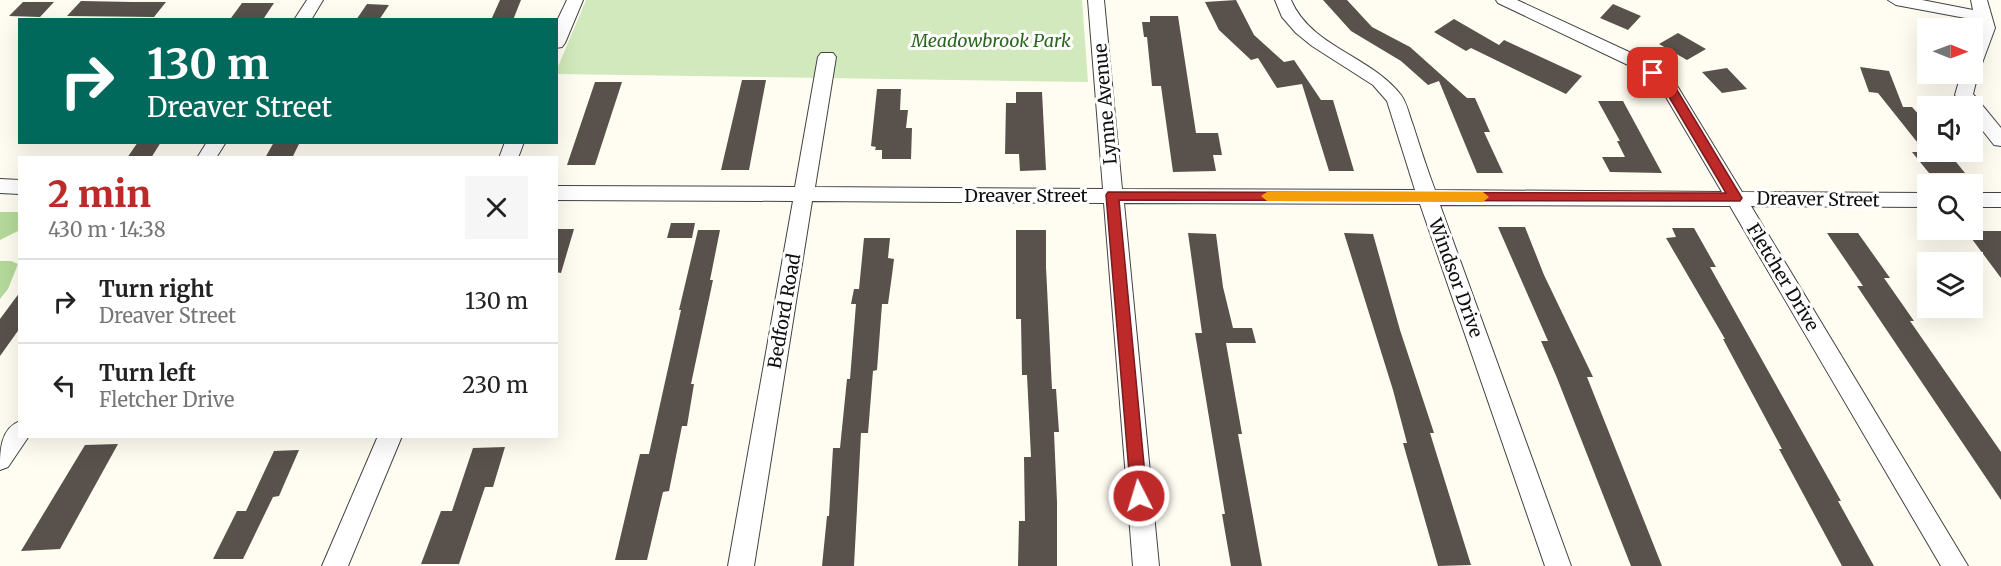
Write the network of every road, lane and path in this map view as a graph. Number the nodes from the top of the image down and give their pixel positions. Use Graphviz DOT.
graph roads {
  1 [pos="315,0"];
  2 [pos="575,0"];
  3 [pos="1096,0"];
  4 [pos="1283,0"];
  5 [pos="1504,0"];
  6 [pos="1896,0"];
  7 [pos="1979,0"];
  8 [pos="1985,17"];
  9 [pos="303,18"];
  10 [pos="558,38"];
  11 [pos="1983,38"];
  12 [pos="827,57"];
  13 [pos="1967,84"];
  14 [pos="2001,140"];
  15 [pos="0,186"];
  16 [pos="18,187"];
  17 [pos="558,193"];
  18 [pos="804,194"];
  19 [pos="1112,195"];
  20 [pos="1427,197"];
  21 [pos="1735,198"];
  22 [pos="1917,200"];
  23 [pos="1983,200"];
  24 [pos="2001,200"];
  25 [pos="18,434"];
  26 [pos="389,438"];
  27 [pos="0,460"];
  28 [pos="335,566"];
  29 [pos="741,566"];
  30 [pos="1146,566"];
  31 [pos="1558,566"];
  32 [pos="1955,566"];
  1 -- 9 [label="street"];
  2 -- 10 [label="street"];
  3 -- 19 [label="street, Lynne Avenue"];
  4 -- 20 [label="street, Windsor Drive"];
  5 -- 21 [label="street, Fletcher Drive"];
  6 -- 8 [label="street"];
  7 -- 8 [label="street"];
  8 -- 11 [label="street"];
  12 -- 18 [label="street, Bedford Road"];
  13 -- 14 [label="street"];
  15 -- 16 [label="street"];
  17 -- 18 [label="street, Dreaver Street"];
  18 -- 19 [label="street, Dreaver Street"];
  18 -- 29 [label="street, Bedford Road"];
  19 -- 20 [label="street, Dreaver Street"];
  19 -- 30 [label="street, Lynne Avenue"];
  20 -- 21 [label="street, Dreaver Street"];
  20 -- 31 [label="street, Windsor Drive"];
  21 -- 22 [label="street, Dreaver Street"];
  21 -- 32 [label="street, Fletcher Drive"];
  23 -- 24 [label="street"];
  25 -- 27 [label="street"];
  26 -- 28 [label="street"];
}
